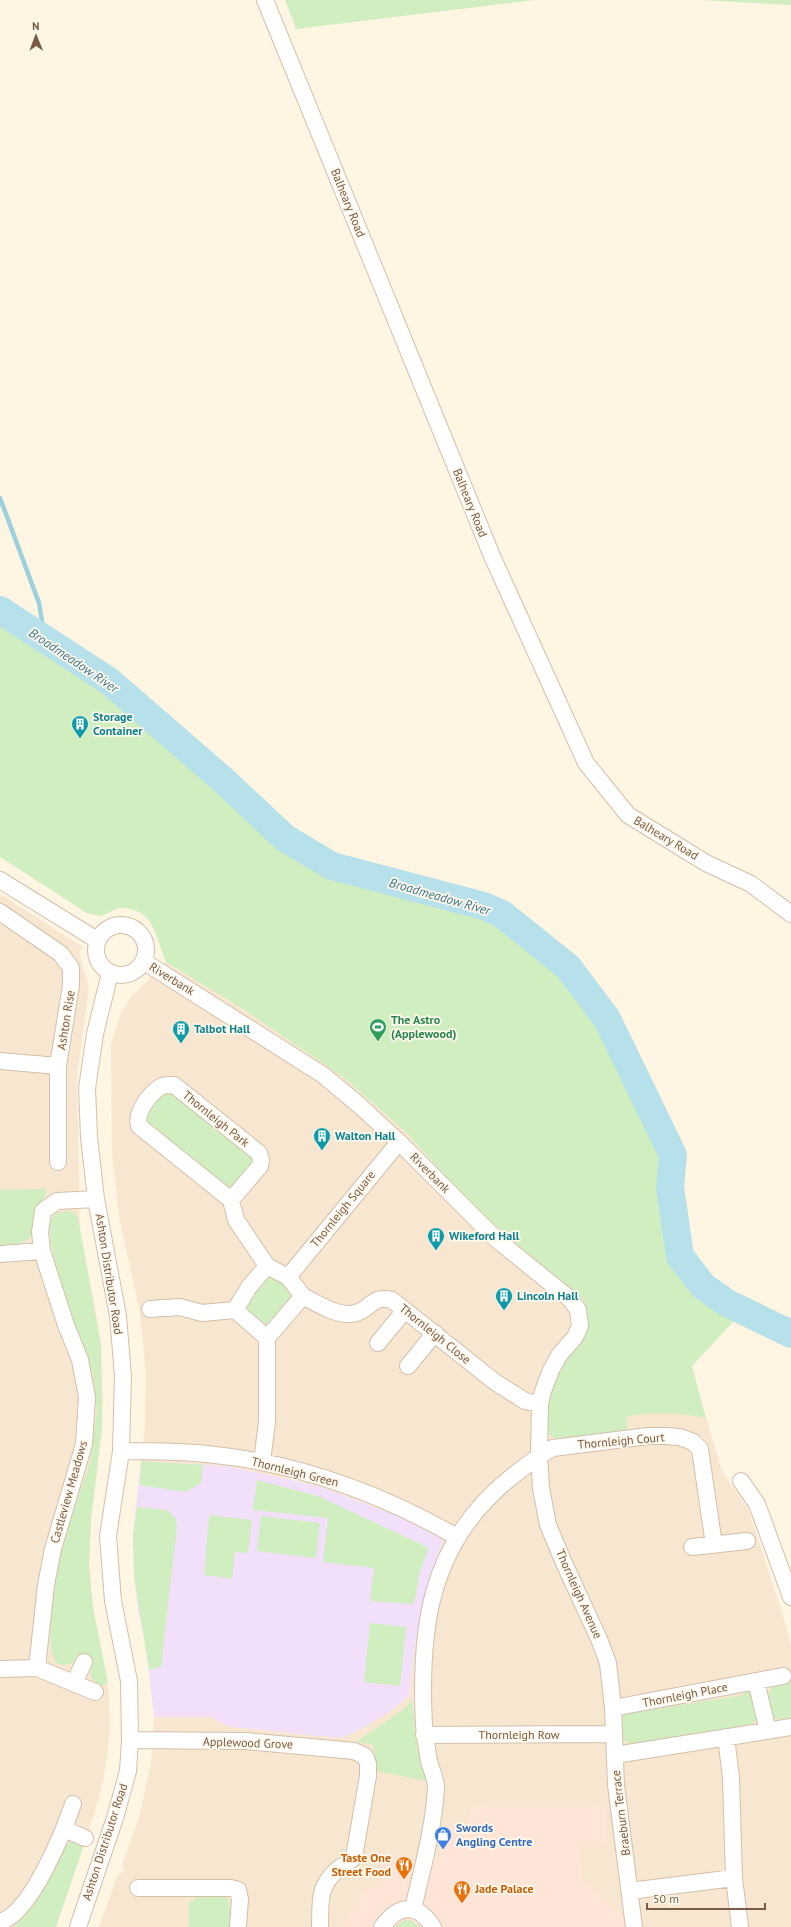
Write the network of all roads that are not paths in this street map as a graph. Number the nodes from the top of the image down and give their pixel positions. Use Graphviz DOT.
graph roads {
  1 [pos="265,0"];
  2 [pos="0,880"];
  3 [pos="0,912"];
  4 [pos="791,914"];
  5 [pos="97,940"];
  6 [pos="144,960"];
  7 [pos="110,973"];
  8 [pos="0,1061"];
  9 [pos="58,1066"];
  10 [pos="398,1142"];
  11 [pos="58,1162"];
  12 [pos="96,1200"];
  13 [pos="231,1200"];
  14 [pos="42,1251"];
  15 [pos="0,1254"];
  16 [pos="267,1266"];
  17 [pos="288,1277"];
  18 [pos="303,1296"];
  19 [pos="150,1309"];
  20 [pos="235,1310"];
  21 [pos="405,1310"];
  22 [pos="435,1333"];
  23 [pos="267,1338"];
  24 [pos="378,1343"];
  25 [pos="408,1366"];
  26 [pos="540,1404"];
  27 [pos="121,1451"];
  28 [pos="539,1455"];
  29 [pos="262,1462"];
  30 [pos="741,1481"];
  31 [pos="456,1537"];
  32 [pos="747,1541"];
  33 [pos="714,1545"];
  34 [pos="692,1547"];
  35 [pos="791,1597"];
  36 [pos="84,1662"];
  37 [pos="37,1668"];
  38 [pos="0,1669"];
  39 [pos="784,1676"];
  40 [pos="756,1681"];
  41 [pos="74,1684"];
  42 [pos="95,1692"];
  43 [pos="614,1708"];
  44 [pos="791,1727"];
  45 [pos="768,1731"];
  46 [pos="614,1734"];
  47 [pos="424,1735"];
  48 [pos="726,1737"];
  49 [pos="130,1740"];
  50 [pos="615,1755"];
  51 [pos="73,1804"];
  52 [pos="64,1828"];
  53 [pos="85,1838"];
  54 [pos="734,1878"];
  55 [pos="138,1888"];
  56 [pos="630,1891"];
  57 [pos="413,1909"];
  58 [pos="0,1922"];
  59 [pos="78,1927"];
  60 [pos="238,1927"];
  61 [pos="320,1927"];
  62 [pos="382,1927"];
  63 [pos="433,1927"];
  64 [pos="634,1927"];
  65 [pos="740,1927"];
  1 -- 4 [label="street, Balheary Road"];
  2 -- 5 [label="street"];
  3 -- 9 [label="street, Ashton Rise"];
  5 -- 6 [label="street"];
  5 -- 7 [label="street"];
  6 -- 7 [label="street"];
  6 -- 10 [label="street, Riverbank"];
  7 -- 12 [label="street, Ashton Distributor Road"];
  8 -- 9 [label="street"];
  9 -- 11 [label="street, Ashton Rise"];
  10 -- 17 [label="street, Thornleigh Square"];
  10 -- 26 [label="street, Riverbank"];
  12 -- 14 [label="street, Castleview Meadows"];
  12 -- 27 [label="street, Ashton Distributor Road"];
  13 -- 13 [label="street, Thornleigh Park"];
  13 -- 16 [label="street"];
  14 -- 15 [label="street"];
  14 -- 37 [label="street, Castleview Meadows"];
  16 -- 17 [label="street"];
  16 -- 20 [label="street"];
  17 -- 18 [label="street"];
  18 -- 21 [label="street, Thornleigh Close"];
  18 -- 23 [label="street"];
  19 -- 20 [label="street"];
  20 -- 23 [label="street"];
  21 -- 22 [label="street, Thornleigh Close"];
  21 -- 24 [label="street"];
  22 -- 25 [label="street"];
  22 -- 26 [label="street, Thornleigh Close"];
  23 -- 29 [label="street"];
  26 -- 28 [label="street, Riverbank"];
  27 -- 29 [label="street, Thornleigh Green"];
  27 -- 49 [label="street, Ashton Distributor Road"];
  28 -- 31 [label="street, Thornleigh Court"];
  28 -- 33 [label="street, Thornleigh Court"];
  28 -- 43 [label="street, Thornleigh Avenue"];
  29 -- 31 [label="street, Thornleigh Green"];
  30 -- 35 [label="street"];
  31 -- 47 [label="street, Thornleigh Court"];
  32 -- 33 [label="street"];
  33 -- 34 [label="street"];
  36 -- 41 [label="street"];
  37 -- 38 [label="street"];
  37 -- 41 [label="street"];
  39 -- 40 [label="street, Thornleigh Place"];
  40 -- 43 [label="street, Thornleigh Place"];
  40 -- 45 [label="street"];
  41 -- 42 [label="street"];
  43 -- 46 [label="street, Thornleigh Avenue"];
  44 -- 45 [label="street"];
  45 -- 48 [label="street"];
  46 -- 47 [label="street, Thornleigh Row"];
  46 -- 50 [label="street, Braeburn Terrace"];
  47 -- 57 [label="street, Thornleigh Court"];
  48 -- 50 [label="street"];
  48 -- 54 [label="street"];
  49 -- 59 [label="street, Ashton Distributor Road"];
  49 -- 61 [label="street, Applewood Grove"];
  50 -- 56 [label="street, Braeburn Terrace"];
  51 -- 52 [label="street"];
  52 -- 53 [label="street"];
  52 -- 58 [label="street"];
  54 -- 56 [label="street"];
  54 -- 65 [label="street"];
  55 -- 60 [label="street"];
  56 -- 64 [label="street"];
  57 -- 62 [label="street"];
  57 -- 63 [label="street"];
}
